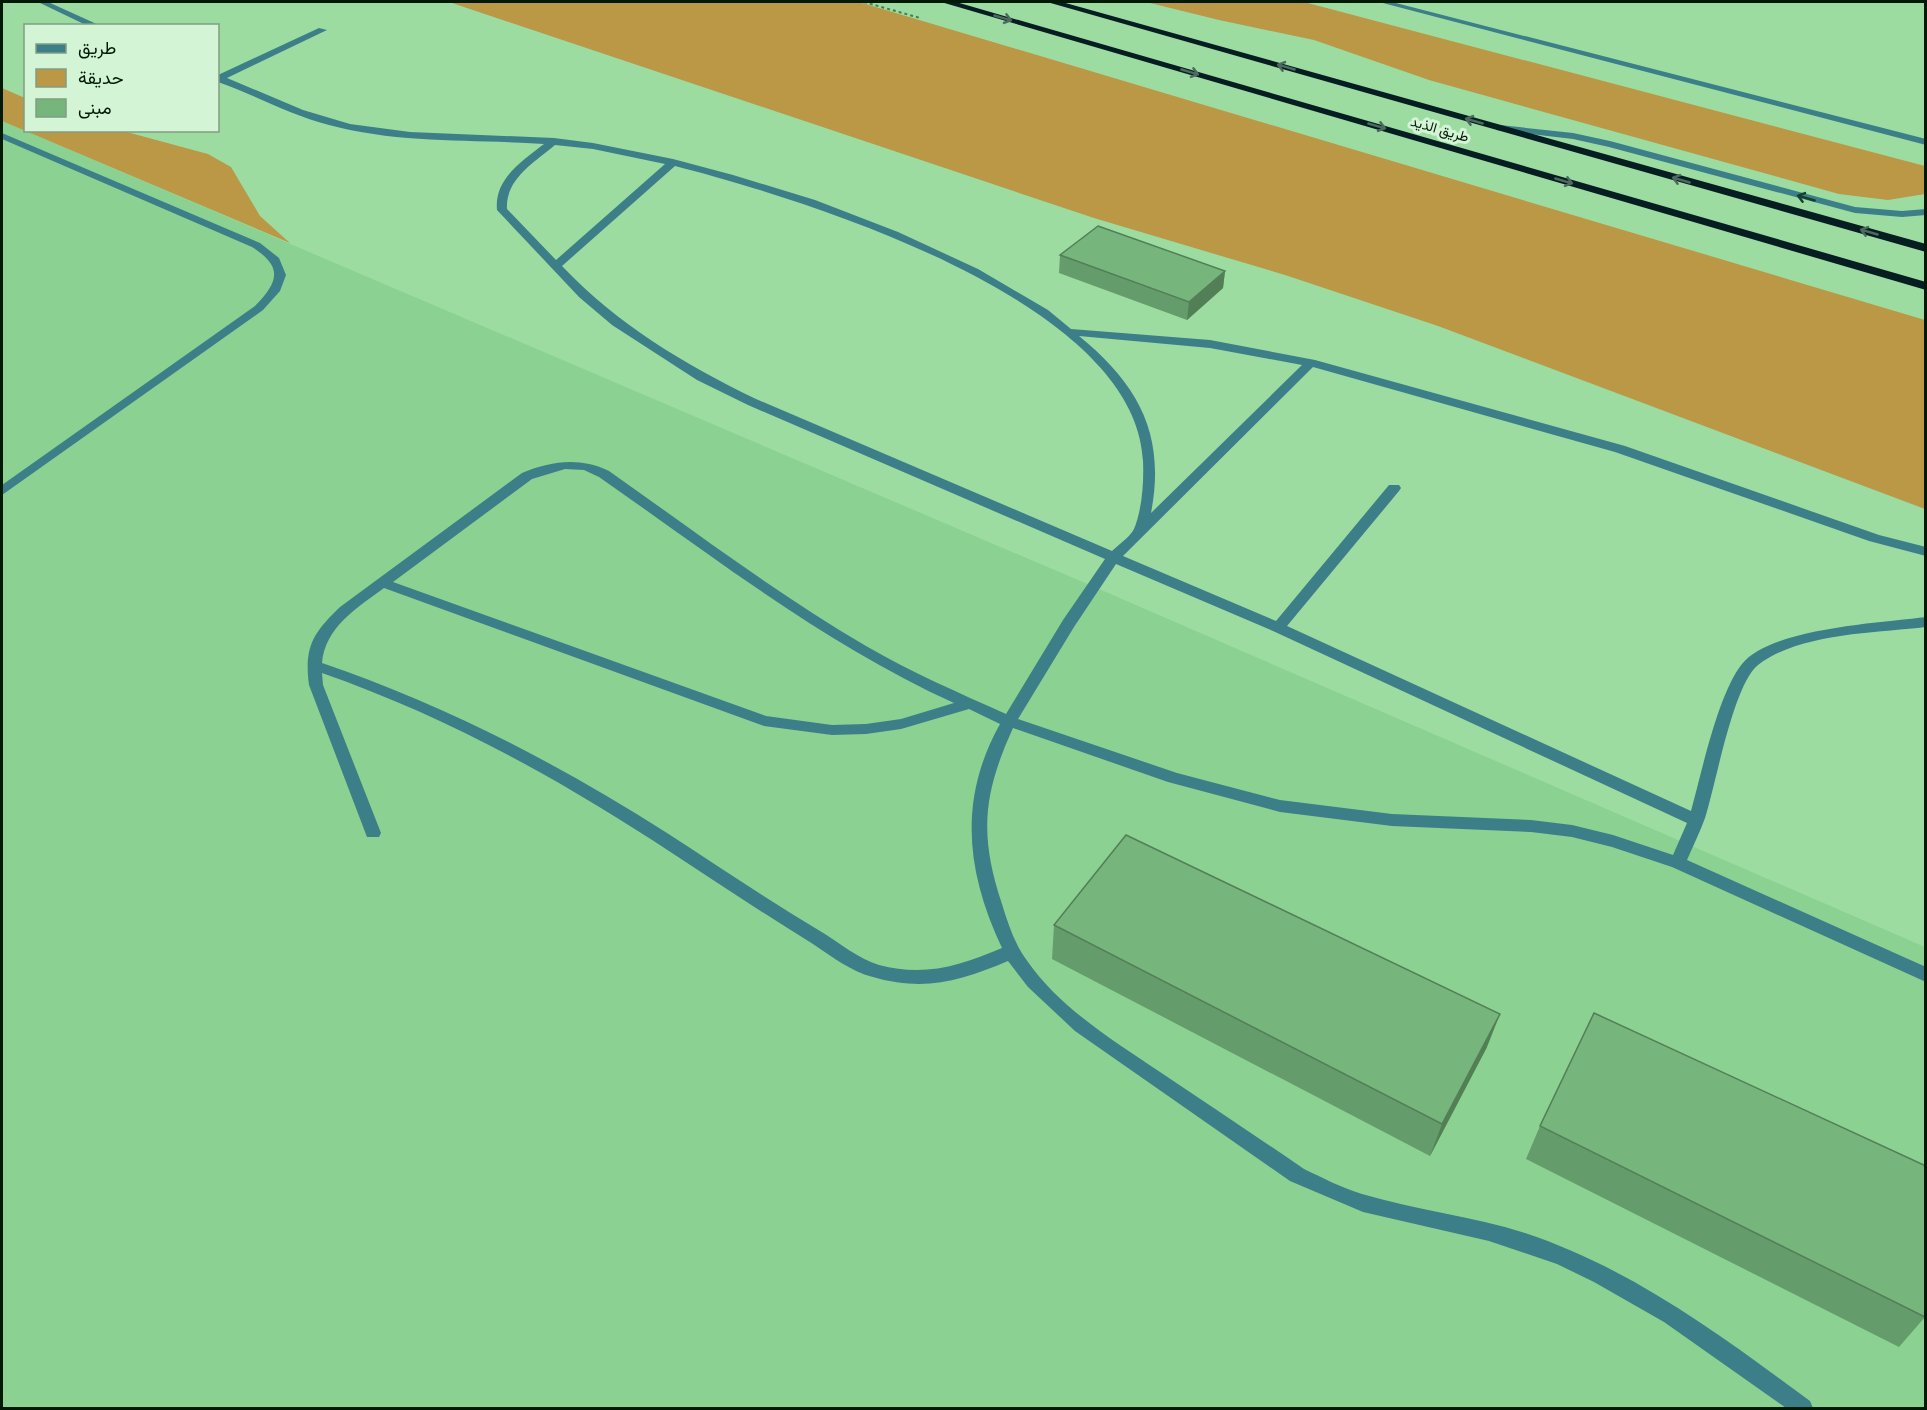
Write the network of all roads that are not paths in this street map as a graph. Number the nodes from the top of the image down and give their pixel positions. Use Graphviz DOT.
graph roads {
  1 [pos="42,2"];
  2 [pos="946,2"];
  3 [pos="1052,2"];
  4 [pos="1383,2"];
  5 [pos="92,24"];
  6 [pos="322,30"];
  7 [pos="219,78"];
  8 [pos="219,78"];
  9 [pos="1500,128"];
  10 [pos="2,136"];
  11 [pos="554,141"];
  12 [pos="1926,142"];
  13 [pos="673,162"];
  14 [pos="1926,212"];
  15 [pos="1926,248"];
  16 [pos="555,266"];
  17 [pos="1926,286"];
  18 [pos="1073,332"];
  19 [pos="1311,363"];
  20 [pos="1394,488"];
  21 [pos="2,491"];
  22 [pos="1140,531"];
  23 [pos="1926,552"];
  24 [pos="1115,556"];
  25 [pos="383,582"];
  26 [pos="1926,622"];
  27 [pos="1278,627"];
  28 [pos="313,664"];
  29 [pos="969,704"];
  30 [pos="1008,721"];
  31 [pos="1696,820"];
  32 [pos="373,833"];
  33 [pos="1678,863"];
  34 [pos="1011,952"];
  35 [pos="1926,975"];
  36 [pos="1803,1408"];
  1 -- 5 [label="lane"];
  2 -- 17 [label="highway, طريق الذيد, one-way"];
  9 -- 3 [label="highway, طريق الذيد, one-way"];
  4 -- 12 [label="lane"];
  6 -- 7 [label="lane"];
  8 -- 11 [label="lane"];
  14 -- 9 [label="lane, one-way"];
  15 -- 9 [label="highway, طريق الذيد, one-way"];
  10 -- 21 [label="lane"];
  11 -- 13 [label="lane"];
  11 -- 16 [label="lane"];
  13 -- 16 [label="lane"];
  13 -- 18 [label="lane"];
  16 -- 24 [label="lane"];
  18 -- 19 [label="lane"];
  18 -- 22 [label="lane"];
  19 -- 22 [label="lane"];
  19 -- 23 [label="lane"];
  20 -- 27 [label="lane"];
  22 -- 24 [label="lane"];
  24 -- 27 [label="lane"];
  24 -- 30 [label="lane"];
  25 -- 28 [label="lane"];
  25 -- 29 [label="lane"];
  25 -- 29 [label="lane"];
  26 -- 31 [label="lane"];
  27 -- 31 [label="lane"];
  28 -- 32 [label="lane"];
  28 -- 34 [label="lane"];
  29 -- 30 [label="lane"];
  30 -- 33 [label="lane"];
  30 -- 34 [label="lane"];
  31 -- 33 [label="lane"];
  33 -- 35 [label="lane"];
  34 -- 36 [label="lane"];
}
